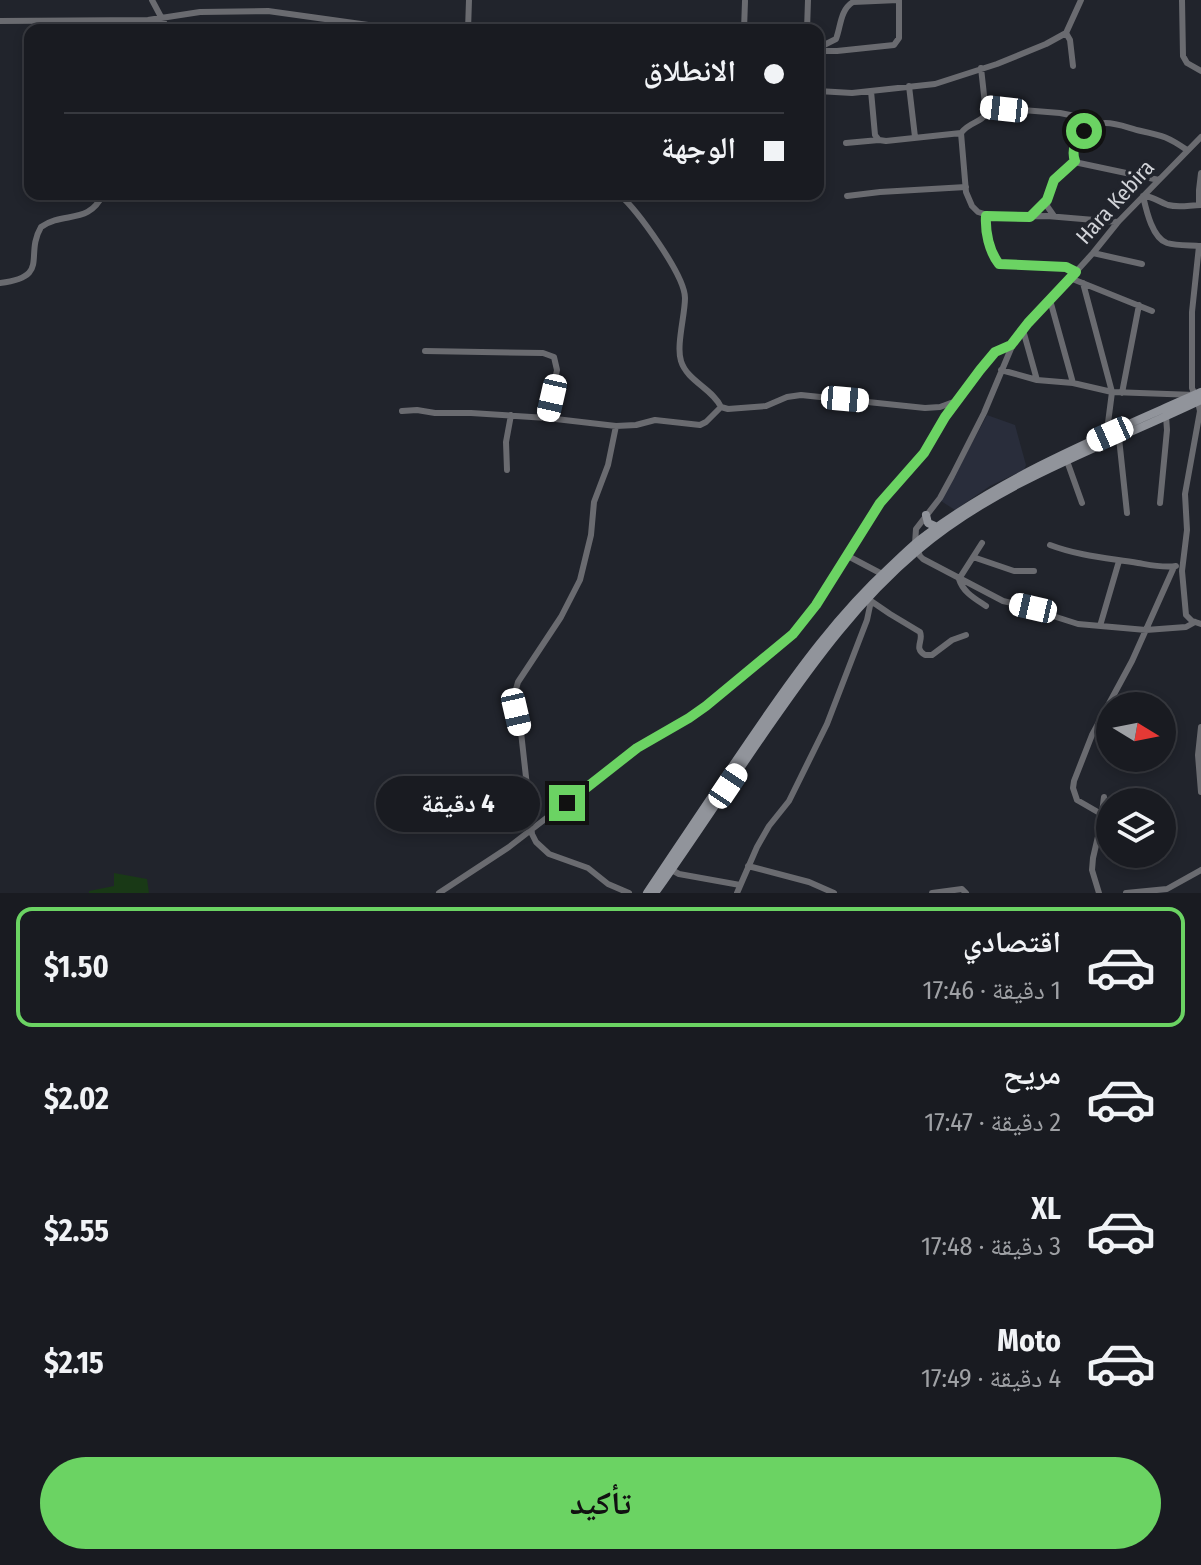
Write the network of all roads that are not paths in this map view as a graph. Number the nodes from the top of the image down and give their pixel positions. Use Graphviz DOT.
graph roads {
  1 [pos="152,0"];
  2 [pos="200,0"];
  3 [pos="469,0"];
  4 [pos="808,0"];
  5 [pos="898,0"];
  6 [pos="1081,0"];
  7 [pos="1182,0"];
  8 [pos="745,1"];
  9 [pos="200,12"];
  10 [pos="162,19"];
  11 [pos="0,21"];
  12 [pos="165,24"];
  13 [pos="363,24"];
  14 [pos="468,24"];
  15 [pos="744,24"];
  16 [pos="807,24"];
  17 [pos="1066,33"];
  18 [pos="824,46"];
  19 [pos="824,50"];
  20 [pos="1073,66"];
  21 [pos="981,68"];
  22 [pos="1201,71"];
  23 [pos="909,86"];
  24 [pos="871,91"];
  25 [pos="824,92"];
  26 [pos="986,107"];
  27 [pos="1104,122"];
  28 [pos="961,133"];
  29 [pos="915,137"];
  30 [pos="879,140"];
  31 [pos="1200,140"];
  32 [pos="846,143"];
  33 [pos="1187,150"];
  34 [pos="1075,161"];
  35 [pos="1201,173"];
  36 [pos="1159,180"];
  37 [pos="1201,180"];
  38 [pos="966,187"];
  39 [pos="847,196"];
  40 [pos="1143,196"];
  41 [pos="100,200"];
  42 [pos="626,200"];
  43 [pos="1047,200"];
  44 [pos="1200,205"];
  45 [pos="986,216"];
  46 [pos="1054,216"];
  47 [pos="1030,217"];
  48 [pos="1118,222"];
  49 [pos="1200,246"];
  50 [pos="1093,253"];
  51 [pos="1142,264"];
  52 [pos="1073,275"];
  53 [pos="0,283"];
  54 [pos="1083,283"];
  55 [pos="1050,300"];
  56 [pos="1197,300"];
  57 [pos="1139,305"];
  58 [pos="1152,311"];
  59 [pos="1023,330"];
  60 [pos="1011,345"];
  61 [pos="425,351"];
  62 [pos="1001,370"];
  63 [pos="1037,380"];
  64 [pos="1073,383"];
  65 [pos="1112,392"];
  66 [pos="1122,393"];
  67 [pos="1199,397"];
  68 [pos="959,400"];
  69 [pos="721,407"];
  70 [pos="402,411"];
  71 [pos="511,415"];
  72 [pos="1166,416"];
  73 [pos="547,418"];
  74 [pos="616,426"];
  75 [pos="1114,436"];
  76 [pos="1067,461"];
  77 [pos="507,470"];
  78 [pos="992,495"];
  79 [pos="1082,503"];
  80 [pos="1160,503"];
  81 [pos="1127,513"];
  82 [pos="926,515"];
  83 [pos="937,527"];
  84 [pos="926,539"];
  85 [pos="982,543"];
  86 [pos="1050,545"];
  87 [pos="916,547"];
  88 [pos="846,555"];
  89 [pos="973,557"];
  90 [pos="1119,561"];
  91 [pos="1183,562"];
  92 [pos="1174,567"];
  93 [pos="1034,571"];
  94 [pos="882,574"];
  95 [pos="959,579"];
  96 [pos="867,598"];
  97 [pos="986,606"];
  98 [pos="1033,608"];
  99 [pos="1053,616"];
  100 [pos="1198,623"];
  101 [pos="1100,626"];
  102 [pos="1146,630"];
  103 [pos="966,635"];
  104 [pos="1201,727"];
  105 [pos="1201,792"];
  106 [pos="1096,811"];
  107 [pos="532,828"];
  108 [pos="524,836"];
  109 [pos="534,838"];
  110 [pos="1096,845"];
  111 [pos="748,866"];
  112 [pos="668,868"];
  113 [pos="1200,871"];
  114 [pos="739,889"];
  115 [pos="439,893"];
  116 [pos="629,893"];
  117 [pos="647,893"];
  118 [pos="655,893"];
  119 [pos="834,893"];
  120 [pos="932,893"];
  121 [pos="966,893"];
  122 [pos="1099,893"];
  123 [pos="1126,893"];
  1 -- 10 [label="street"];
  2 -- 9 [label="street"];
  3 -- 14 [label="street"];
  4 -- 16 [label="street"];
  5 -- 18 [label="street"];
  5 -- 19 [label="street"];
  6 -- 17 [label="street"];
  7 -- 22 [label="street"];
  8 -- 15 [label="street"];
  9 -- 10 [label="street"];
  9 -- 13 [label="street"];
  10 -- 11 [label="street"];
  10 -- 12 [label="street"];
  17 -- 20 [label="street"];
  17 -- 21 [label="street"];
  21 -- 23 [label="street"];
  21 -- 26 [label="street"];
  23 -- 24 [label="street"];
  23 -- 29 [label="street"];
  24 -- 25 [label="street"];
  24 -- 30 [label="street"];
  26 -- 27 [label="street"];
  26 -- 28 [label="street"];
  27 -- 33 [label="street"];
  27 -- 34 [label="street"];
  28 -- 29 [label="street"];
  28 -- 38 [label="street"];
  29 -- 30 [label="street"];
  30 -- 32 [label="street"];
  31 -- 33 [label="street, Hara Kebira"];
  33 -- 36 [label="street, Hara Kebira"];
  34 -- 36 [label="street"];
  34 -- 43 [label="street"];
  35 -- 37 [label="street"];
  36 -- 40 [label="street, Hara Kebira"];
  37 -- 44 [label="street"];
  38 -- 39 [label="street"];
  38 -- 45 [label="street"];
  40 -- 44 [label="street"];
  40 -- 48 [label="street, Hara Kebira"];
  40 -- 49 [label="street"];
  41 -- 53 [label="street"];
  42 -- 69 [label="street"];
  43 -- 46 [label="street"];
  43 -- 47 [label="street"];
  45 -- 47 [label="street"];
  45 -- 52 [label="street"];
  46 -- 47 [label="street"];
  46 -- 48 [label="street"];
  48 -- 50 [label="street, Hara Kebira"];
  49 -- 56 [label="street"];
  50 -- 51 [label="street"];
  50 -- 52 [label="street, Hara Kebira"];
  52 -- 54 [label="street"];
  52 -- 55 [label="street, Hara Kebira"];
  54 -- 57 [label="street"];
  54 -- 65 [label="street"];
  55 -- 59 [label="street, Hara Kebira"];
  55 -- 64 [label="street"];
  56 -- 67 [label="street"];
  57 -- 58 [label="street"];
  57 -- 66 [label="street"];
  59 -- 60 [label="street, Hara Kebira"];
  59 -- 63 [label="street"];
  60 -- 62 [label="street, Hara Kebira"];
  60 -- 68 [label="street"];
  61 -- 73 [label="street"];
  62 -- 63 [label="street"];
  62 -- 82 [label="street, Hara Kebira"];
  63 -- 64 [label="street"];
  64 -- 65 [label="street"];
  65 -- 66 [label="street"];
  65 -- 75 [label="street"];
  66 -- 67 [label="street"];
  67 -- 72 [label="main road"];
  67 -- 75 [label="main road"];
  67 -- 91 [label="street"];
  68 -- 69 [label="street"];
  68 -- 88 [label="street"];
  69 -- 74 [label="street"];
  70 -- 71 [label="street"];
  71 -- 73 [label="street"];
  71 -- 77 [label="street"];
  72 -- 75 [label="main road"];
  72 -- 80 [label="street"];
  73 -- 74 [label="street"];
  74 -- 107 [label="street"];
  75 -- 76 [label="main road"];
  75 -- 78 [label="main road"];
  75 -- 81 [label="street"];
  76 -- 78 [label="main road"];
  76 -- 79 [label="street"];
  78 -- 83 [label="main road"];
  78 -- 84 [label="main road"];
  82 -- 83 [label="main road"];
  82 -- 84 [label="street, Hara Kebira"];
  82 -- 87 [label="street"];
  83 -- 84 [label="main road"];
  84 -- 87 [label="main road"];
  85 -- 89 [label="street"];
  86 -- 90 [label="street"];
  87 -- 94 [label="main road"];
  87 -- 95 [label="street"];
  87 -- 96 [label="main road"];
  88 -- 94 [label="street"];
  88 -- 107 [label="street"];
  89 -- 93 [label="street"];
  89 -- 95 [label="street"];
  90 -- 92 [label="street"];
  90 -- 101 [label="street"];
  91 -- 92 [label="street"];
  91 -- 100 [label="street"];
  92 -- 102 [label="street"];
  94 -- 96 [label="main road"];
  95 -- 97 [label="street"];
  95 -- 98 [label="street"];
  96 -- 103 [label="street"];
  96 -- 111 [label="street"];
  96 -- 112 [label="main road"];
  99 -- 101 [label="street"];
  100 -- 102 [label="street"];
  101 -- 102 [label="street"];
  102 -- 106 [label="street"];
  104 -- 105 [label="street"];
  107 -- 108 [label="street"];
  107 -- 109 [label="street"];
  108 -- 109 [label="street"];
  108 -- 115 [label="street"];
  109 -- 116 [label="street"];
  110 -- 122 [label="street"];
  111 -- 114 [label="street"];
  111 -- 119 [label="street"];
  112 -- 114 [label="street"];
  112 -- 117 [label="main road"];
  112 -- 118 [label="main road"];
  113 -- 123 [label="street"];
  120 -- 121 [label="street"];
}
